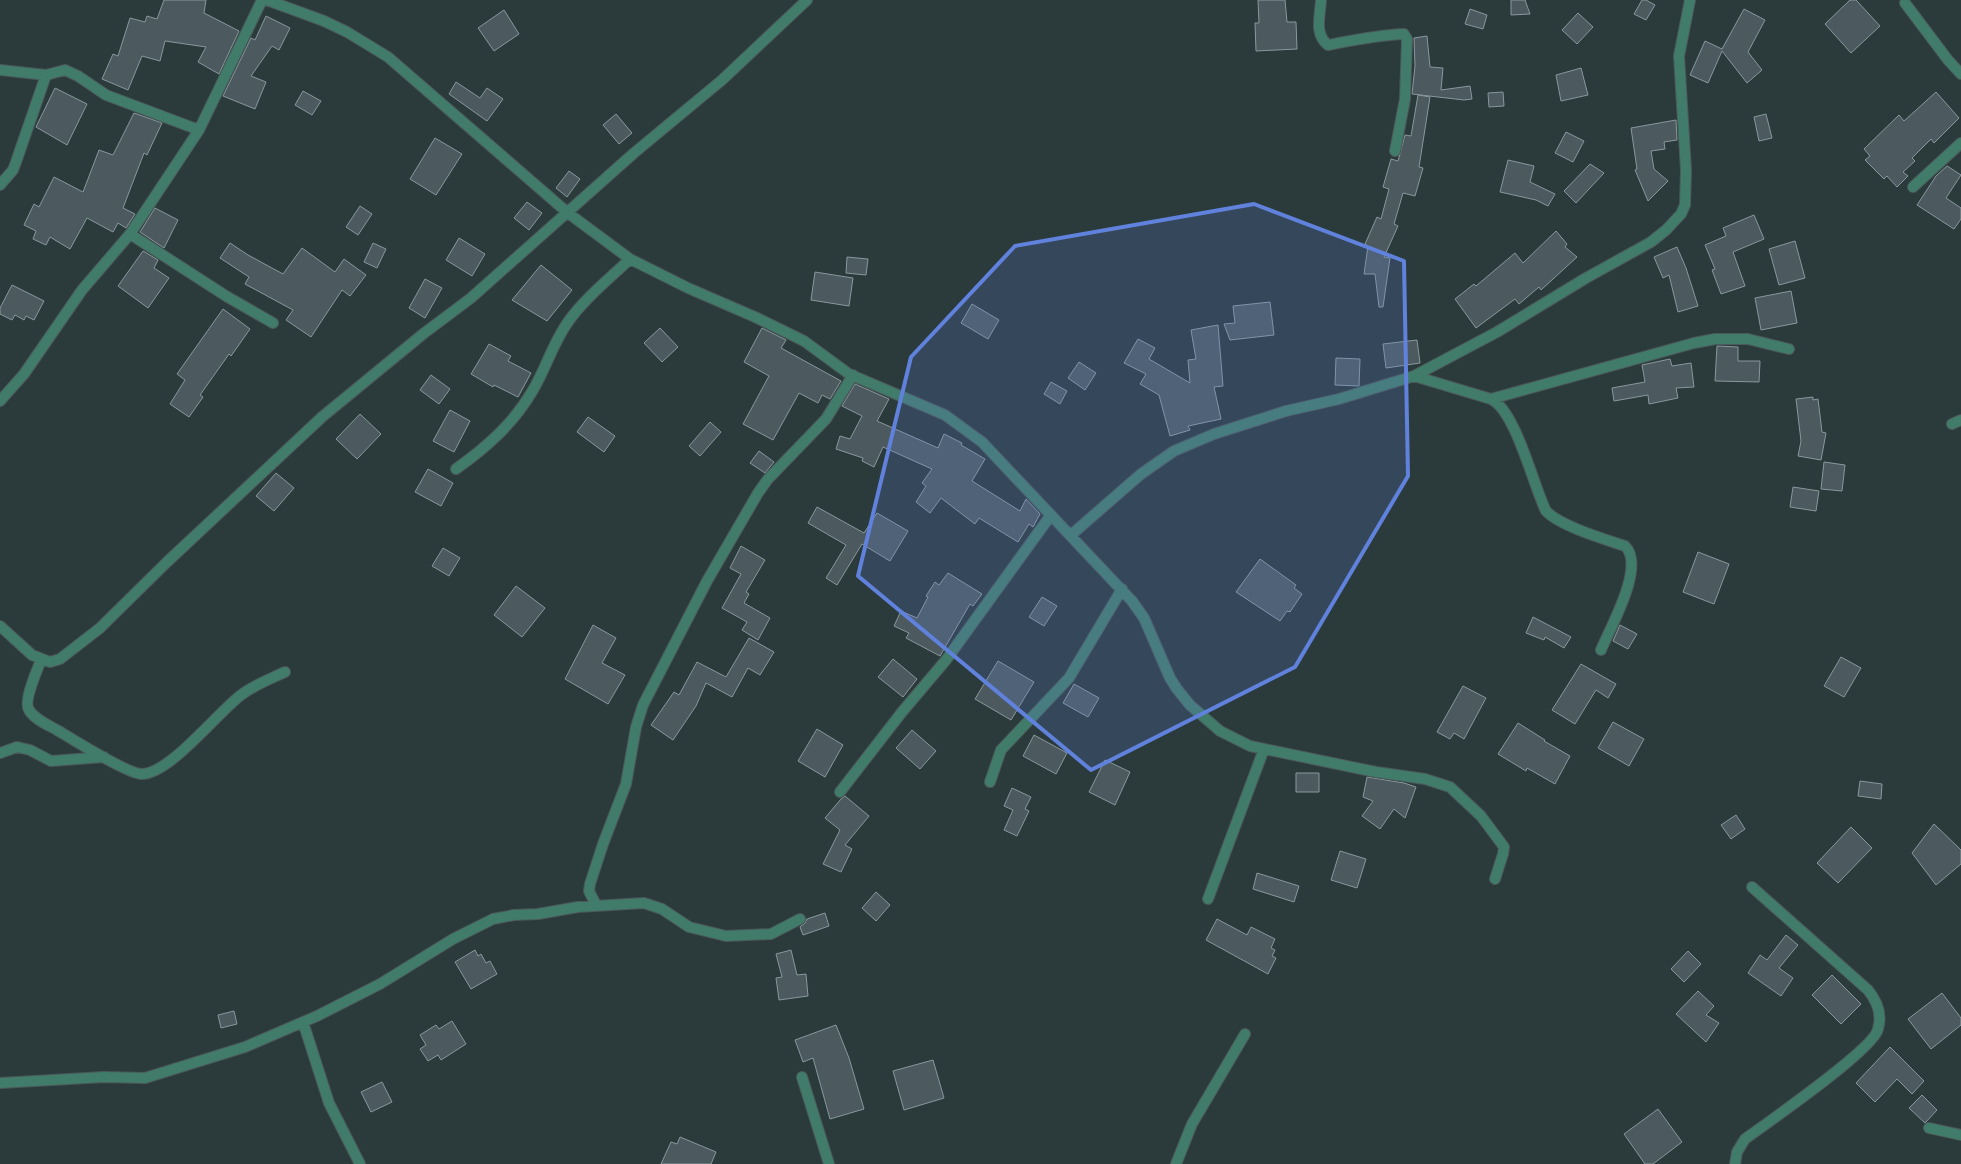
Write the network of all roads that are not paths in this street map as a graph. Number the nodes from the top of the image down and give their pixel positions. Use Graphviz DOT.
graph roads {
  1 [pos="262,0"];
  2 [pos="267,0"];
  3 [pos="807,0"];
  4 [pos="1321,0"];
  5 [pos="1690,0"];
  6 [pos="286,2"];
  7 [pos="1906,3"];
  8 [pos="0,70"];
  9 [pos="1961,74"];
  10 [pos="46,75"];
  11 [pos="199,130"];
  12 [pos="1961,143"];
  13 [pos="1395,151"];
  14 [pos="0,185"];
  15 [pos="1913,187"];
  16 [pos="568,213"];
  17 [pos="130,234"];
  18 [pos="630,259"];
  19 [pos="273,323"];
  20 [pos="1789,349"];
  21 [pos="853,375"];
  22 [pos="1414,376"];
  23 [pos="1491,399"];
  24 [pos="0,401"];
  25 [pos="456,469"];
  26 [pos="1051,515"];
  27 [pos="1071,535"];
  28 [pos="1122,589"];
  29 [pos="0,626"];
  30 [pos="1601,650"];
  31 [pos="41,660"];
  32 [pos="285,672"];
  33 [pos="1264,749"];
  34 [pos="0,753"];
  35 [pos="104,757"];
  36 [pos="990,782"];
  37 [pos="840,792"];
  38 [pos="1495,879"];
  39 [pos="1752,887"];
  40 [pos="1208,899"];
  41 [pos="596,905"];
  42 [pos="800,919"];
  43 [pos="303,1022"];
  44 [pos="1245,1034"];
  45 [pos="802,1078"];
  46 [pos="0,1083"];
  47 [pos="1929,1128"];
  48 [pos="1961,1135"];
  49 [pos="360,1164"];
  50 [pos="829,1164"];
  51 [pos="1176,1164"];
  52 [pos="1736,1164"];
  1 -- 11 [label="street"];
  2 -- 6 [label="street"];
  3 -- 16 [label="street"];
  4 -- 13 [label="street"];
  5 -- 22 [label="street"];
  6 -- 16 [label="street"];
  7 -- 9 [label="street"];
  8 -- 10 [label="street"];
  10 -- 11 [label="street"];
  10 -- 14 [label="street"];
  11 -- 17 [label="street"];
  12 -- 15 [label="street"];
  16 -- 18 [label="street"];
  16 -- 31 [label="street"];
  17 -- 19 [label="street"];
  17 -- 24 [label="street"];
  18 -- 21 [label="street"];
  18 -- 25 [label="street"];
  20 -- 23 [label="street"];
  21 -- 26 [label="street"];
  21 -- 41 [label="street"];
  22 -- 23 [label="street"];
  22 -- 27 [label="street"];
  23 -- 30 [label="street"];
  26 -- 27 [label="street"];
  26 -- 37 [label="street"];
  27 -- 28 [label="street"];
  28 -- 33 [label="street"];
  28 -- 36 [label="street"];
  29 -- 31 [label="street"];
  31 -- 35 [label="street"];
  32 -- 35 [label="street"];
  33 -- 38 [label="street"];
  33 -- 40 [label="street"];
  34 -- 35 [label="street"];
  39 -- 52 [label="street"];
  41 -- 42 [label="street"];
  41 -- 43 [label="street"];
  43 -- 46 [label="street"];
  43 -- 49 [label="street"];
  44 -- 51 [label="street"];
  45 -- 50 [label="street"];
  47 -- 48 [label="street"];
}
